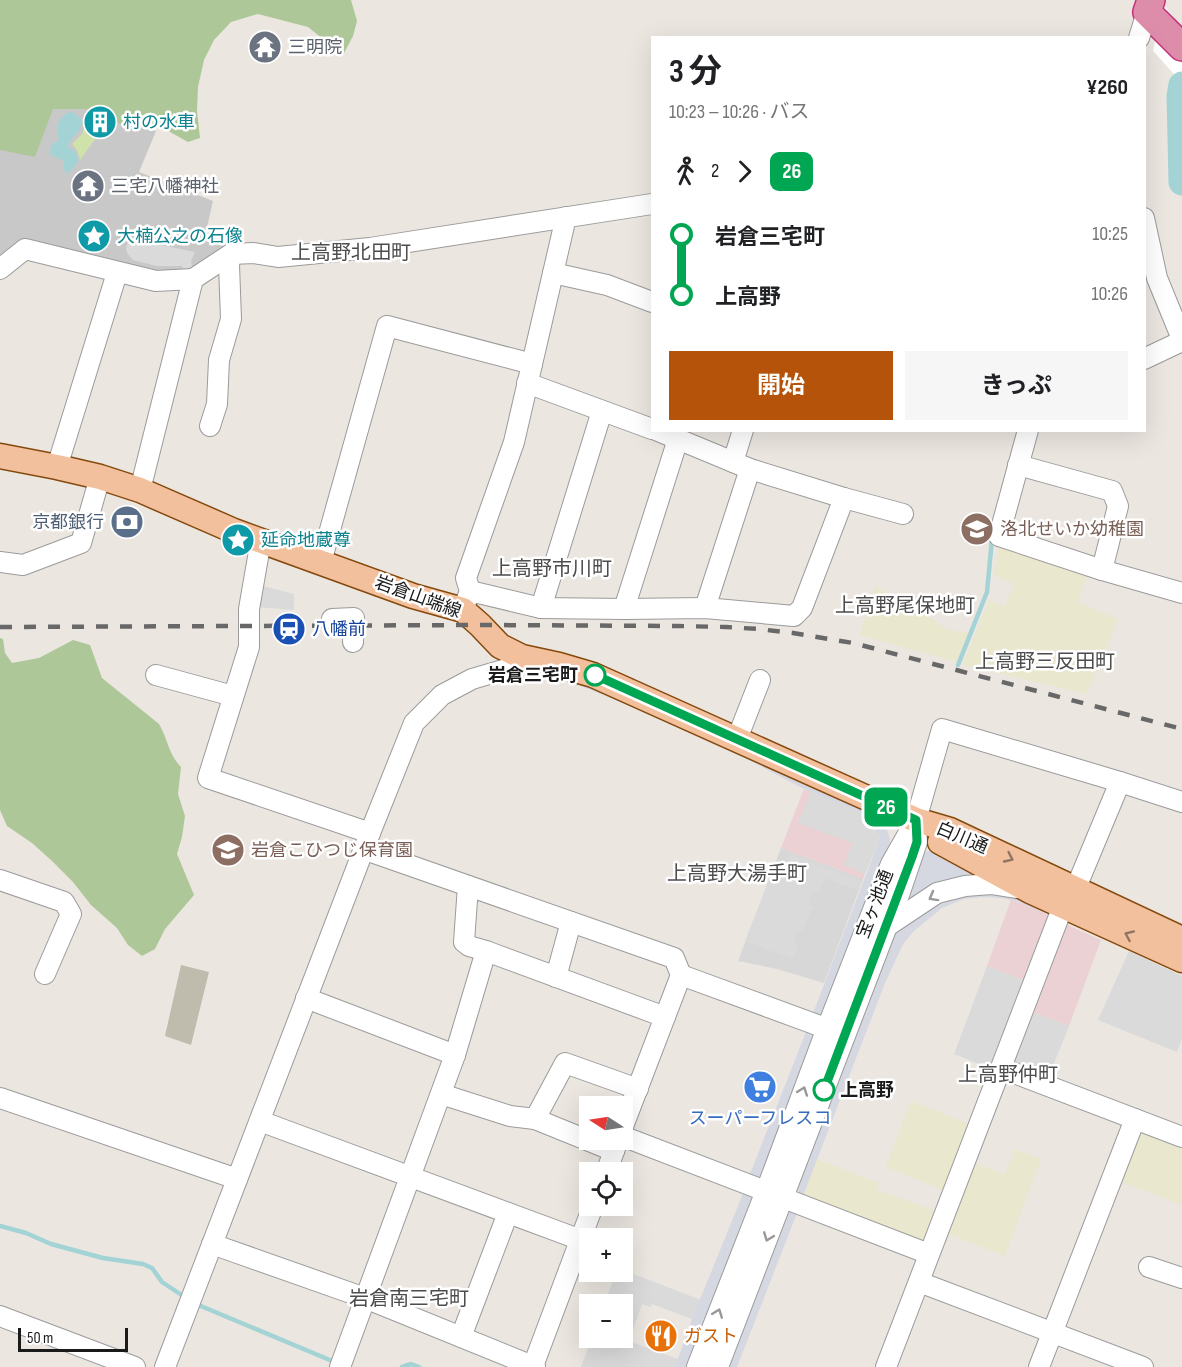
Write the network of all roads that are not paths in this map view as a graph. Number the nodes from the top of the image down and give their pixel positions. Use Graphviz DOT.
graph roads {
  1 [pos="1148,18"];
  2 [pos="1182,47"];
  3 [pos="651,204"];
  4 [pos="566,217"];
  5 [pos="1146,227"];
  6 [pos="231,254"];
  7 [pos="0,269"];
  8 [pos="117,273"];
  9 [pos="553,273"];
  10 [pos="193,279"];
  11 [pos="651,302"];
  12 [pos="1182,340"];
  13 [pos="1146,358"];
  14 [pos="532,364"];
  15 [pos="527,383"];
  16 [pos="602,411"];
  17 [pos="210,426"];
  18 [pos="651,429"];
  19 [pos="659,432"];
  20 [pos="743,432"];
  21 [pos="1027,432"];
  22 [pos="678,439"];
  23 [pos="0,456"];
  24 [pos="741,465"];
  25 [pos="1018,465"];
  26 [pos="57,467"];
  27 [pos="100,477"];
  28 [pos="140,490"];
  29 [pos="844,498"];
  30 [pos="903,514"];
  31 [pos="261,540"];
  32 [pos="321,561"];
  33 [pos="0,562"];
  34 [pos="1102,570"];
  35 [pos="1182,593"];
  36 [pos="466,601"];
  37 [pos="541,608"];
  38 [pos="705,608"];
  39 [pos="624,609"];
  40 [pos="332,619"];
  41 [pos="353,642"];
  42 [pos="522,657"];
  43 [pos="156,675"];
  44 [pos="759,680"];
  45 [pos="233,696"];
  46 [pos="737,738"];
  47 [pos="1120,782"];
  48 [pos="1182,802"];
  49 [pos="916,820"];
  50 [pos="367,841"];
  51 [pos="0,880"];
  52 [pos="468,886"];
  53 [pos="1030,891"];
  54 [pos="1069,898"];
  55 [pos="571,922"];
  56 [pos="886,927"];
  57 [pos="1182,939"];
  58 [pos="486,951"];
  59 [pos="1182,960"];
  60 [pos="45,974"];
  61 [pos="681,975"];
  62 [pos="556,977"];
  63 [pos="306,998"];
  64 [pos="665,1017"];
  65 [pos="836,1032"];
  66 [pos="455,1055"];
  67 [pos="1001,1068"];
  68 [pos="638,1089"];
  69 [pos="441,1094"];
  70 [pos="0,1098"];
  71 [pos="633,1102"];
  72 [pos="535,1119"];
  73 [pos="1134,1119"];
  74 [pos="260,1120"];
  75 [pos="579,1131"];
  76 [pos="1182,1137"];
  77 [pos="633,1147"];
  78 [pos="410,1177"];
  79 [pos="237,1179"];
  80 [pos="775,1194"];
  81 [pos="508,1213"];
  82 [pos="579,1239"];
  83 [pos="212,1244"];
  84 [pos="579,1245"];
  85 [pos="929,1254"];
  86 [pos="1149,1267"];
  87 [pos="1182,1278"];
  88 [pos="919,1282"];
  89 [pos="365,1298"];
  90 [pos="0,1316"];
  91 [pos="1052,1333"];
  92 [pos="461,1337"];
  93 [pos="135,1367"];
  94 [pos="165,1367"];
  95 [pos="340,1367"];
  96 [pos="534,1367"];
  97 [pos="697,1367"];
  98 [pos="718,1367"];
  99 [pos="886,1367"];
  100 [pos="1039,1367"];
  101 [pos="1143,1367"];
  1 -- 2 [label="highway"];
  3 -- 4 [label="street"];
  4 -- 6 [label="street"];
  4 -- 9 [label="street"];
  5 -- 12 [label="street"];
  6 -- 10 [label="street"];
  6 -- 17 [label="street"];
  7 -- 8 [label="street"];
  8 -- 10 [label="street"];
  8 -- 26 [label="street"];
  9 -- 11 [label="street"];
  9 -- 14 [label="street"];
  10 -- 28 [label="street"];
  12 -- 13 [label="street"];
  14 -- 15 [label="street"];
  14 -- 32 [label="street"];
  15 -- 16 [label="street"];
  15 -- 36 [label="street"];
  16 -- 18 [label="street"];
  16 -- 37 [label="street"];
  19 -- 22 [label="street"];
  20 -- 24 [label="street"];
  21 -- 25 [label="street"];
  22 -- 24 [label="street"];
  22 -- 39 [label="street"];
  23 -- 26 [label="main road, 岩倉山端線"];
  24 -- 29 [label="street"];
  24 -- 38 [label="street"];
  25 -- 34 [label="street"];
  25 -- 34 [label="street"];
  26 -- 27 [label="main road, 岩倉山端線"];
  27 -- 28 [label="main road, 岩倉山端線"];
  27 -- 33 [label="street"];
  28 -- 31 [label="main road, 岩倉山端線"];
  29 -- 30 [label="street"];
  29 -- 38 [label="street"];
  31 -- 32 [label="main road, 岩倉山端線"];
  31 -- 45 [label="street"];
  32 -- 36 [label="main road, 岩倉山端線"];
  34 -- 35 [label="street"];
  36 -- 37 [label="street"];
  36 -- 42 [label="main road, 岩倉山端線"];
  37 -- 39 [label="street"];
  38 -- 39 [label="street"];
  40 -- 41 [label="street"];
  42 -- 46 [label="main road, 岩倉山端線"];
  42 -- 50 [label="street"];
  43 -- 45 [label="street"];
  44 -- 46 [label="street"];
  45 -- 50 [label="street"];
  46 -- 49 [label="main road, 岩倉山端線"];
  47 -- 48 [label="street"];
  47 -- 49 [label="street"];
  47 -- 54 [label="street"];
  49 -- 53 [label="main road, 白川通"];
  49 -- 54 [label="main road, 白川通, one-way"];
  49 -- 56 [label="street, 宝ヶ池通"];
  49 -- 65 [label="street, 宝ヶ池通"];
  50 -- 52 [label="street"];
  50 -- 63 [label="street"];
  51 -- 60 [label="street"];
  52 -- 55 [label="street"];
  52 -- 58 [label="street"];
  53 -- 54 [label="main road, 白川通"];
  53 -- 56 [label="street, one-way"];
  54 -- 57 [label="main road, 白川通"];
  59 -- 54 [label="main road, 白川通, one-way"];
  54 -- 67 [label="street"];
  55 -- 61 [label="street"];
  55 -- 62 [label="street"];
  56 -- 65 [label="street, 宝ヶ池通"];
  58 -- 62 [label="street"];
  58 -- 66 [label="street"];
  61 -- 64 [label="street"];
  61 -- 65 [label="street"];
  62 -- 64 [label="street"];
  63 -- 66 [label="street"];
  63 -- 74 [label="street"];
  64 -- 68 [label="street"];
  65 -- 80 [label="street, 宝ヶ池通"];
  66 -- 69 [label="street"];
  67 -- 73 [label="street"];
  67 -- 85 [label="street"];
  68 -- 71 [label="street"];
  68 -- 72 [label="street"];
  69 -- 72 [label="street"];
  69 -- 78 [label="street"];
  70 -- 79 [label="street"];
  72 -- 75 [label="street"];
  73 -- 76 [label="street"];
  73 -- 91 [label="street"];
  74 -- 78 [label="street"];
  74 -- 79 [label="street"];
  77 -- 80 [label="street"];
  78 -- 81 [label="street"];
  78 -- 89 [label="street"];
  79 -- 83 [label="street"];
  80 -- 85 [label="street"];
  97 -- 80 [label="street, 宝ヶ池通, one-way"];
  80 -- 98 [label="street, 宝ヶ池通, one-way"];
  81 -- 82 [label="street"];
  81 -- 92 [label="street"];
  83 -- 89 [label="street"];
  83 -- 94 [label="street"];
  84 -- 96 [label="street"];
  85 -- 88 [label="street"];
  86 -- 87 [label="street"];
  88 -- 91 [label="street"];
  88 -- 99 [label="street"];
  89 -- 92 [label="street"];
  89 -- 95 [label="street"];
  90 -- 93 [label="street"];
  91 -- 100 [label="street"];
  91 -- 101 [label="street"];
  92 -- 96 [label="street"];
}
